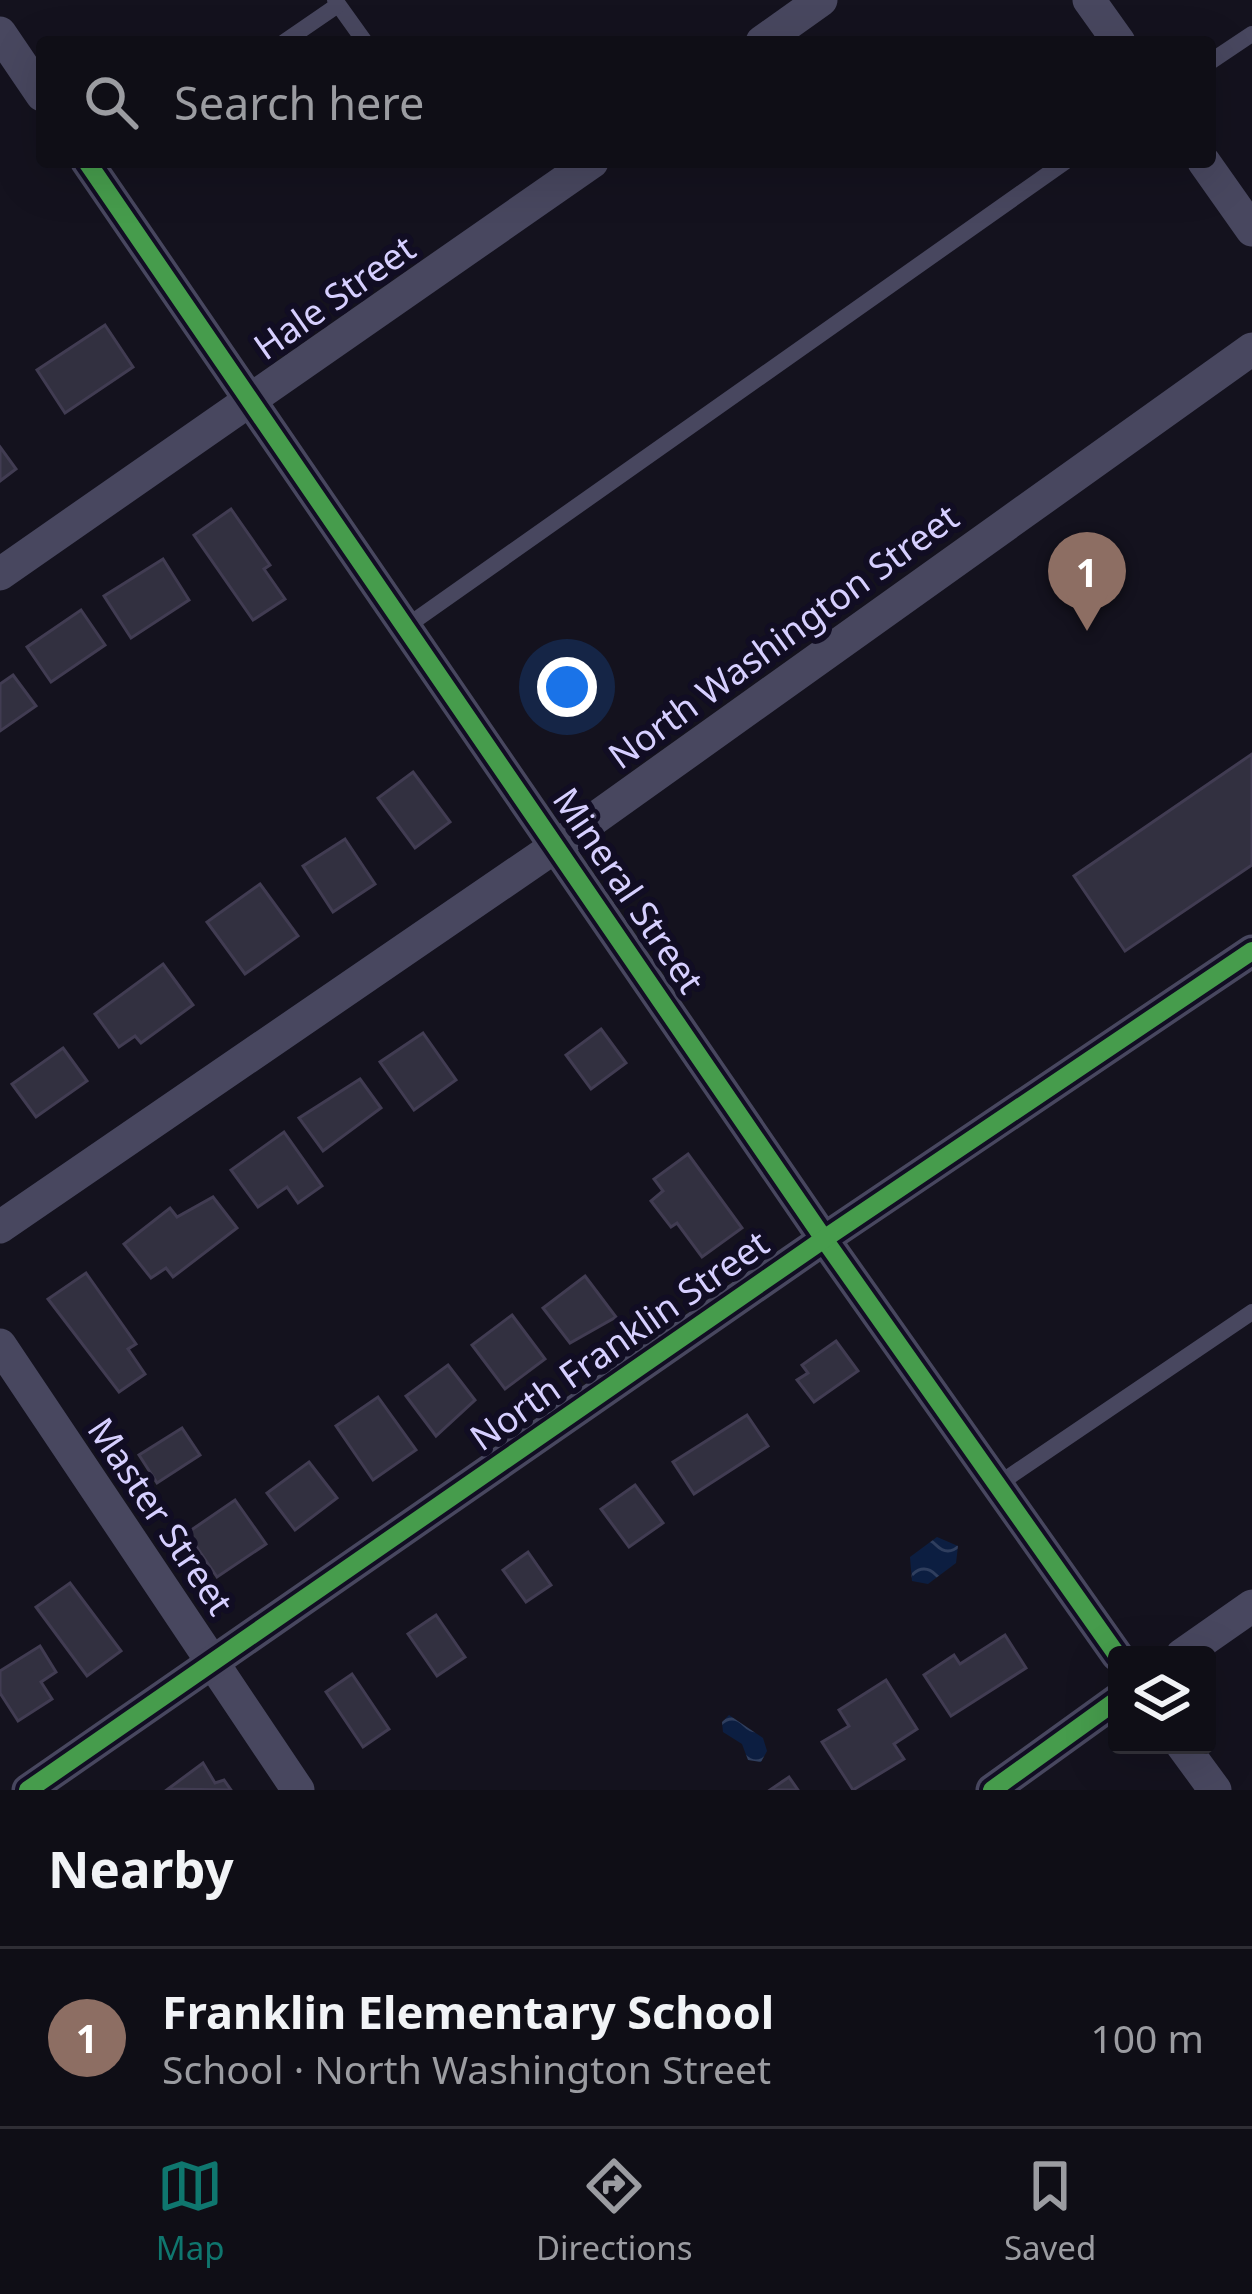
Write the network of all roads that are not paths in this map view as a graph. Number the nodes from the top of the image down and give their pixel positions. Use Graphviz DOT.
graph roads {
  1 [pos="821,0"];
  2 [pos="1089,0"];
  3 [pos="337,3"];
  4 [pos="0,33"];
  5 [pos="1252,34"];
  6 [pos="292,36"];
  7 [pos="360,36"];
  8 [pos="770,36"];
  9 [pos="1115,36"];
  10 [pos="1216,58"];
  11 [pos="36,86"];
  12 [pos="98,168"];
  13 [pos="584,168"];
  14 [pos="1056,168"];
  15 [pos="1208,168"];
  16 [pos="1252,230"];
  17 [pos="1252,349"];
  18 [pos="251,403"];
  19 [pos="0,574"];
  20 [pos="407,626"];
  21 [pos="559,844"];
  22 [pos="1252,951"];
  23 [pos="0,1227"];
  24 [pos="824,1239"];
  25 [pos="1252,1312"];
  26 [pos="0,1345"];
  27 [pos="998,1485"];
  28 [pos="1252,1606"];
  29 [pos="1112,1646"];
  30 [pos="1195,1646"];
  31 [pos="212,1661"];
  32 [pos="1108,1706"];
  33 [pos="1189,1754"];
  34 [pos="28,1790"];
  35 [pos="298,1790"];
  36 [pos="992,1790"];
  37 [pos="1215,1790"];
  1 -- 8 [label="street"];
  2 -- 9 [label="street"];
  3 -- 6 [label="lane"];
  3 -- 7 [label="lane"];
  4 -- 11 [label="street"];
  5 -- 10 [label="lane"];
  12 -- 18 [label="street, Mineral Street"];
  13 -- 18 [label="street, Hale Street"];
  14 -- 20 [label="lane"];
  15 -- 16 [label="street"];
  17 -- 21 [label="street, North Washington Street"];
  18 -- 19 [label="street, Hale Street"];
  18 -- 20 [label="street, Mineral Street"];
  20 -- 21 [label="street, Mineral Street"];
  21 -- 23 [label="street, North Washington Street"];
  21 -- 24 [label="street, Mineral Street"];
  22 -- 24 [label="street, North Franklin Street"];
  24 -- 27 [label="street, Mineral Street"];
  24 -- 31 [label="street, North Franklin Street"];
  25 -- 27 [label="lane"];
  26 -- 31 [label="street, Master Street"];
  27 -- 29 [label="street, Mineral Street"];
  28 -- 30 [label="street"];
  31 -- 34 [label="street, North Franklin Street"];
  31 -- 35 [label="street, Master Street"];
  32 -- 36 [label="street"];
  33 -- 37 [label="street"];
}
